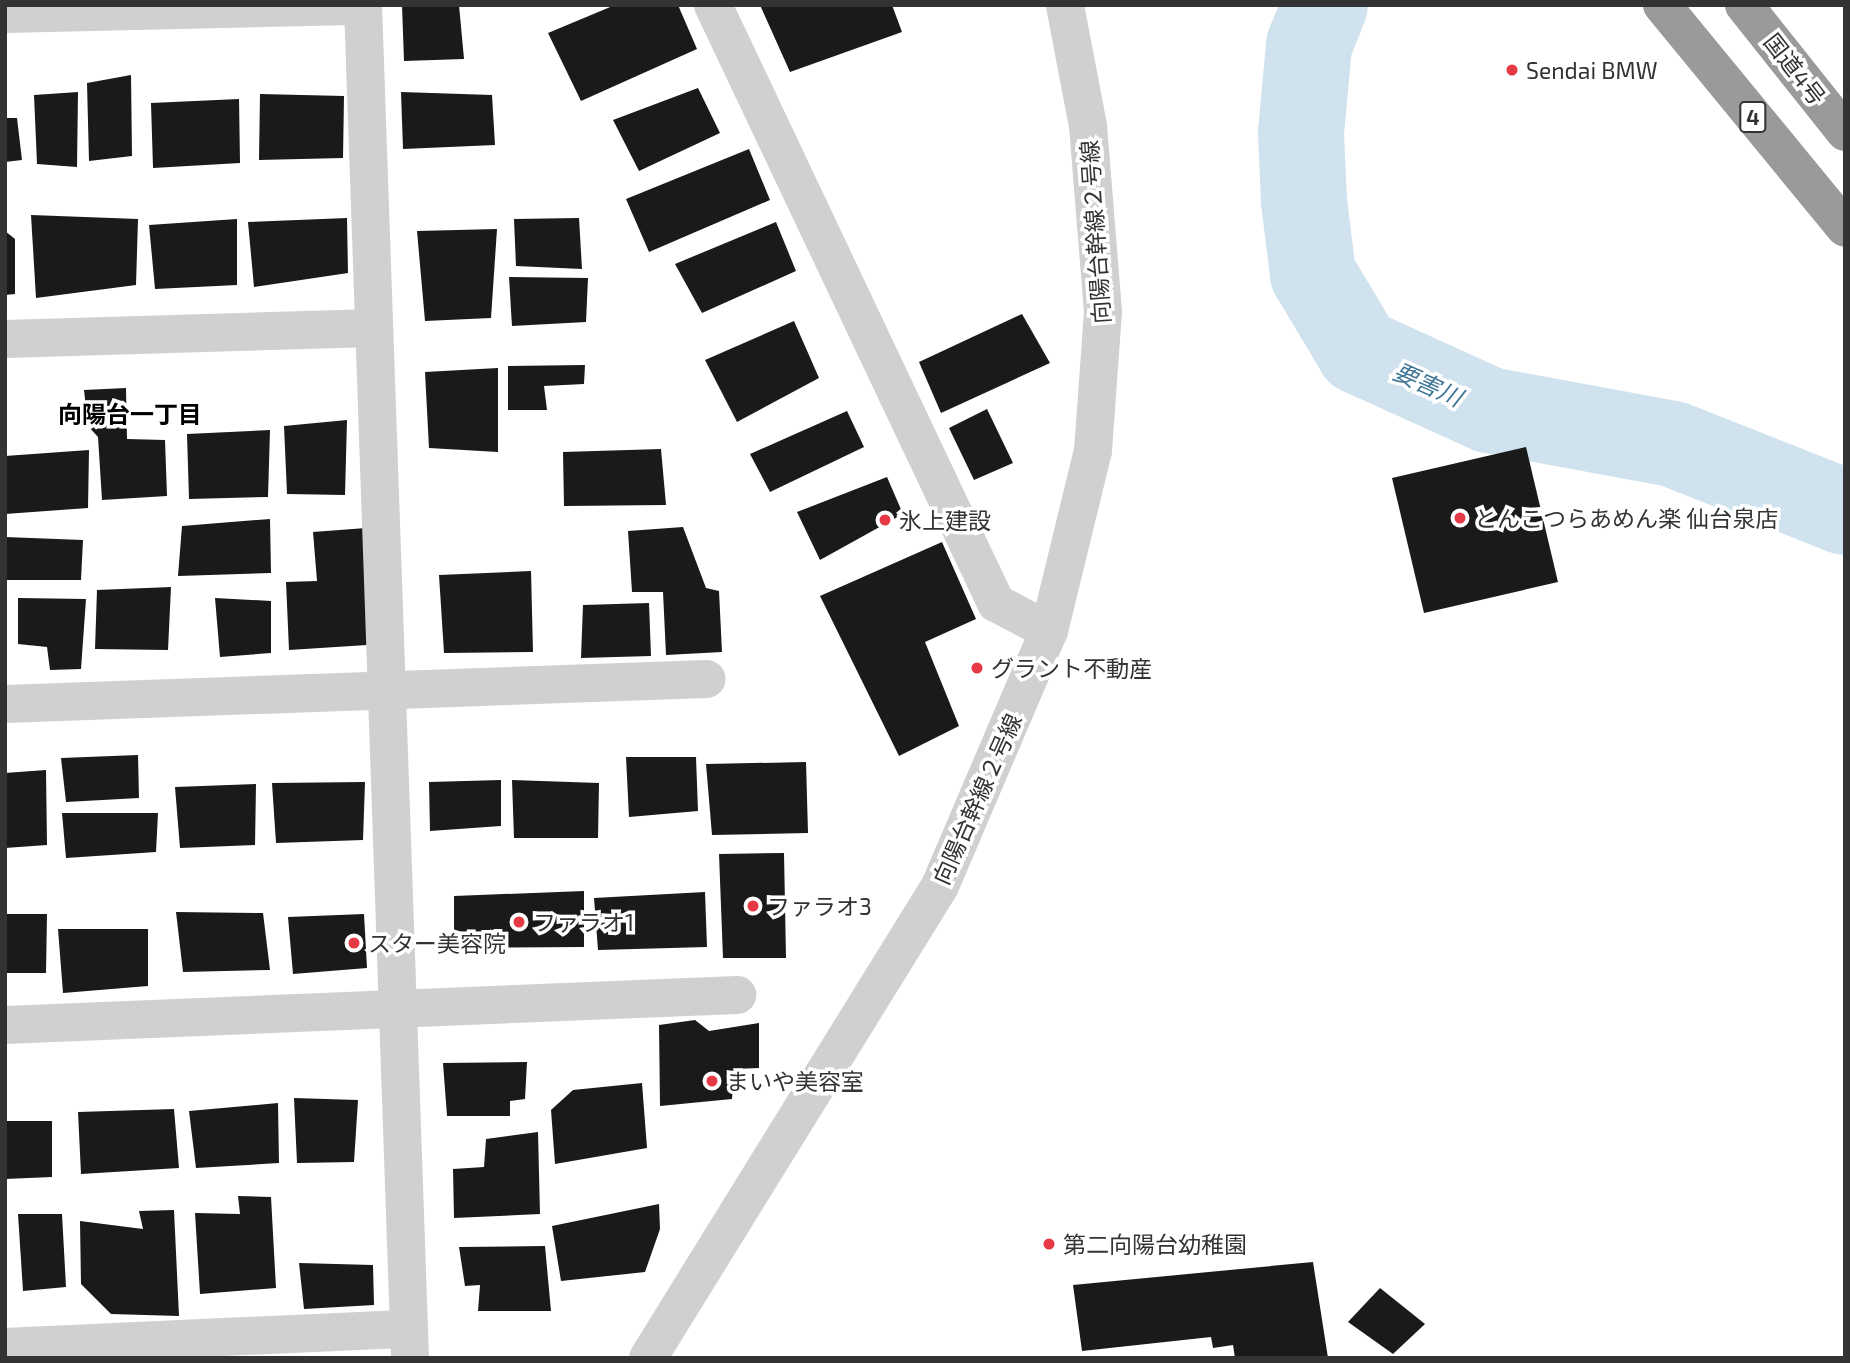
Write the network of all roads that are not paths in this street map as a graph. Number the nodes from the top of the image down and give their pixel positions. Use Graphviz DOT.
graph roads {
  1 [pos="713,5"];
  2 [pos="1065,5"];
  3 [pos="1662,5"];
  4 [pos="1744,5"];
  5 [pos="363,6"];
  6 [pos="5,14"];
  7 [pos="1845,132"];
  8 [pos="1845,228"];
  9 [pos="374,328"];
  10 [pos="5,339"];
  11 [pos="1049,631"];
  12 [pos="707,678"];
  13 [pos="386,691"];
  14 [pos="5,704"];
  15 [pos="737,995"];
  16 [pos="398,1009"];
  17 [pos="5,1025"];
  18 [pos="409,1343"];
  19 [pos="5,1347"];
  20 [pos="648,1358"];
  1 -- 11 [label="street"];
  2 -- 11 [label="street, 向陽台幹線２号線"];
  3 -- 8 [label="highway, 4"];
  4 -- 7 [label="highway, 国道4号"];
  5 -- 6 [label="street"];
  5 -- 9 [label="street"];
  9 -- 10 [label="street"];
  9 -- 13 [label="street"];
  11 -- 20 [label="street, 向陽台幹線２号線"];
  12 -- 13 [label="street"];
  13 -- 14 [label="street"];
  13 -- 16 [label="street"];
  15 -- 16 [label="street"];
  16 -- 17 [label="street"];
  16 -- 18 [label="street"];
  18 -- 19 [label="street"];
}
